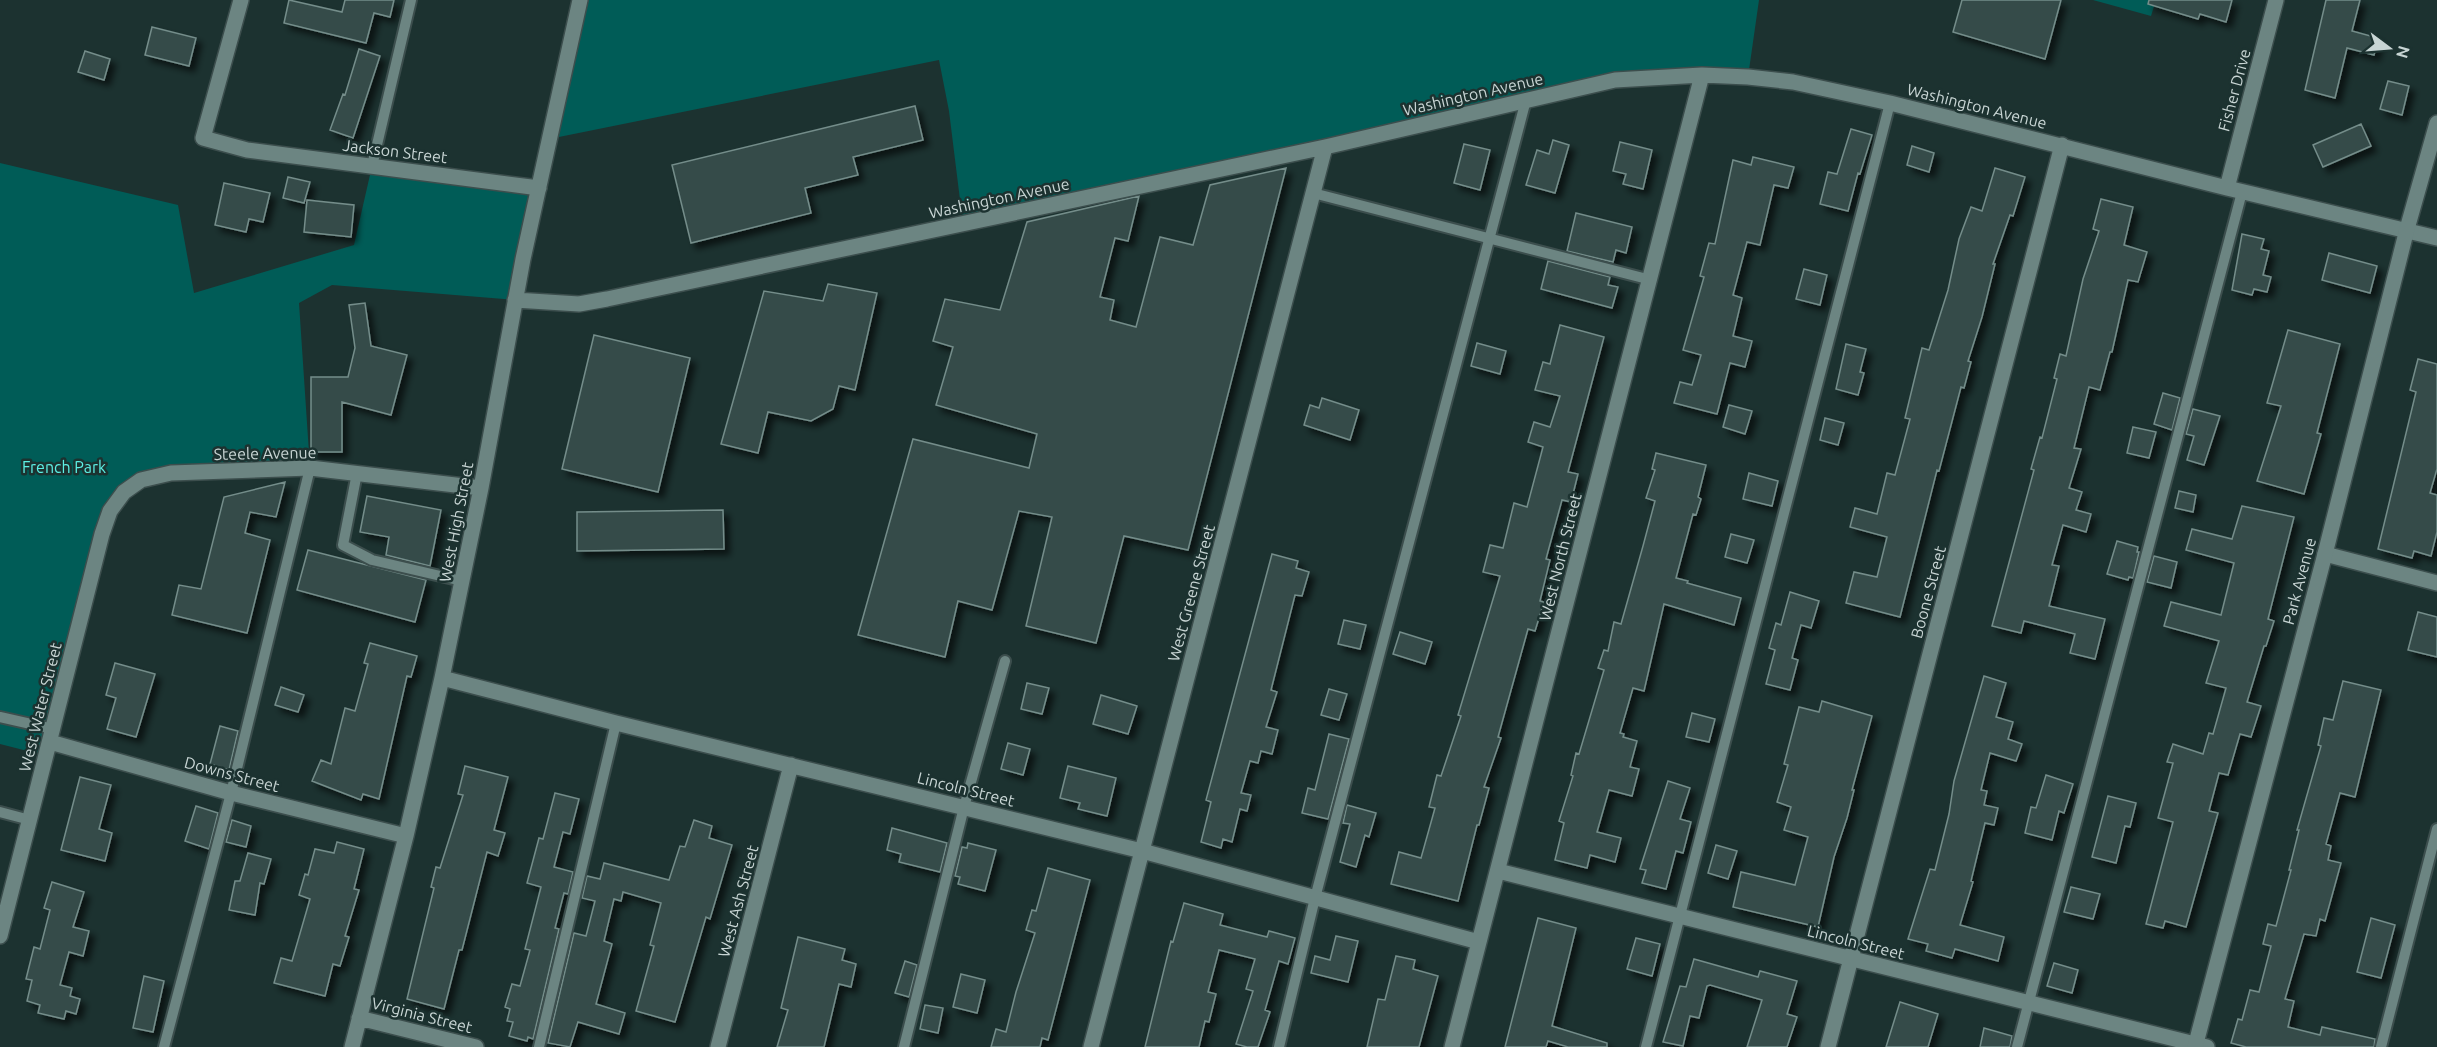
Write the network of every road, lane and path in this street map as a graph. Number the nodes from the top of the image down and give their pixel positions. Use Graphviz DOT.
graph roads {
  1 [pos="241,0"];
  2 [pos="411,0"];
  3 [pos="580,0"];
  4 [pos="2276,0"];
  5 [pos="1702,75"];
  6 [pos="1526,99"];
  7 [pos="1890,103"];
  8 [pos="2437,123"];
  9 [pos="2062,145"];
  10 [pos="1325,147"];
  11 [pos="372,166"];
  12 [pos="539,188"];
  13 [pos="2234,190"];
  14 [pos="1313,194"];
  15 [pos="2407,230"];
  16 [pos="2437,238"];
  17 [pos="1489,239"];
  18 [pos="1651,280"];
  19 [pos="515,300"];
  20 [pos="310,468"];
  21 [pos="357,473"];
  22 [pos="481,488"];
  23 [pos="124,492"];
  24 [pos="2325,554"];
  25 [pos="462,581"];
  26 [pos="2437,583"];
  27 [pos="1005,661"];
  28 [pos="442,678"];
  29 [pos="0,717"];
  30 [pos="616,723"];
  31 [pos="51,736"];
  32 [pos="792,765"];
  33 [pos="231,793"];
  34 [pos="964,807"];
  35 [pos="0,812"];
  36 [pos="30,820"];
  37 [pos="2437,830"];
  38 [pos="406,836"];
  39 [pos="1142,851"];
  40 [pos="1498,871"];
  41 [pos="1315,897"];
  42 [pos="1680,915"];
  43 [pos="0,936"];
  44 [pos="1479,942"];
  45 [pos="1851,960"];
  46 [pos="2029,1003"];
  47 [pos="359,1018"];
  48 [pos="2199,1046"];
  49 [pos="164,1047"];
  50 [pos="352,1047"];
  51 [pos="476,1047"];
  52 [pos="538,1047"];
  53 [pos="718,1047"];
  54 [pos="904,1047"];
  55 [pos="1091,1047"];
  56 [pos="1279,1047"];
  57 [pos="1452,1047"];
  58 [pos="1646,1047"];
  59 [pos="1828,1047"];
  60 [pos="2017,1047"];
  61 [pos="2381,1047"];
  1 -- 11 [label="street, Jackson Street"];
  2 -- 11 [label="lane"];
  3 -- 12 [label="street, West High Street"];
  4 -- 13 [label="street, Fisher Drive"];
  5 -- 6 [label="street, Washington Avenue"];
  5 -- 7 [label="street, Washington Avenue"];
  5 -- 18 [label="street, West North Street"];
  6 -- 10 [label="street, Washington Avenue"];
  6 -- 17 [label="lane"];
  7 -- 9 [label="street, Washington Avenue"];
  7 -- 42 [label="lane"];
  8 -- 15 [label="street, Park Avenue"];
  9 -- 13 [label="street, Washington Avenue"];
  9 -- 45 [label="street, Boone Street"];
  10 -- 14 [label="street, West Greene Street"];
  10 -- 19 [label="street, Washington Avenue"];
  11 -- 12 [label="street, Jackson Street"];
  12 -- 19 [label="street, West High Street"];
  13 -- 15 [label="street, Washington Avenue"];
  13 -- 46 [label="lane"];
  14 -- 17 [label="lane"];
  14 -- 39 [label="street, West Greene Street"];
  15 -- 16 [label="street, Washington Avenue"];
  15 -- 24 [label="street, Park Avenue"];
  17 -- 18 [label="lane"];
  17 -- 41 [label="lane"];
  18 -- 40 [label="street, West North Street"];
  19 -- 22 [label="street, West High Street"];
  20 -- 21 [label="street, Steele Avenue"];
  20 -- 23 [label="street, Steele Avenue"];
  20 -- 33 [label="lane"];
  21 -- 22 [label="street, Steele Avenue"];
  21 -- 25 [label="lane"];
  22 -- 25 [label="street, West High Street"];
  23 -- 31 [label="street, West Water Street"];
  24 -- 26 [label="street"];
  24 -- 48 [label="street, Park Avenue"];
  25 -- 28 [label="street, West High Street"];
  27 -- 34 [label="lane"];
  28 -- 30 [label="street, Lincoln Street"];
  28 -- 38 [label="street, West High Street"];
  29 -- 31 [label="lane"];
  30 -- 32 [label="street, Lincoln Street"];
  30 -- 52 [label="lane"];
  31 -- 33 [label="street, Downs Street"];
  31 -- 36 [label="street, West Water Street"];
  32 -- 34 [label="street, Lincoln Street"];
  32 -- 53 [label="street, West Ash Street"];
  33 -- 38 [label="street, Downs Street"];
  33 -- 49 [label="lane"];
  34 -- 39 [label="street, Lincoln Street"];
  34 -- 54 [label="lane"];
  35 -- 36 [label="lane"];
  36 -- 43 [label="street, West Water Street"];
  37 -- 61 [label="lane"];
  38 -- 47 [label="street, West High Street"];
  39 -- 41 [label="street, Lincoln Street"];
  39 -- 55 [label="street, West Greene Street"];
  40 -- 42 [label="street, Lincoln Street"];
  40 -- 44 [label="street, West North Street"];
  41 -- 44 [label="street, Lincoln Street"];
  41 -- 56 [label="lane"];
  42 -- 45 [label="street, Lincoln Street"];
  42 -- 58 [label="lane"];
  44 -- 57 [label="street, West North Street"];
  45 -- 46 [label="street, Lincoln Street"];
  45 -- 59 [label="street, Boone Street"];
  46 -- 48 [label="street, Lincoln Street"];
  46 -- 60 [label="lane"];
  47 -- 50 [label="street, West High Street"];
  47 -- 51 [label="street, Virginia Street"];
}
